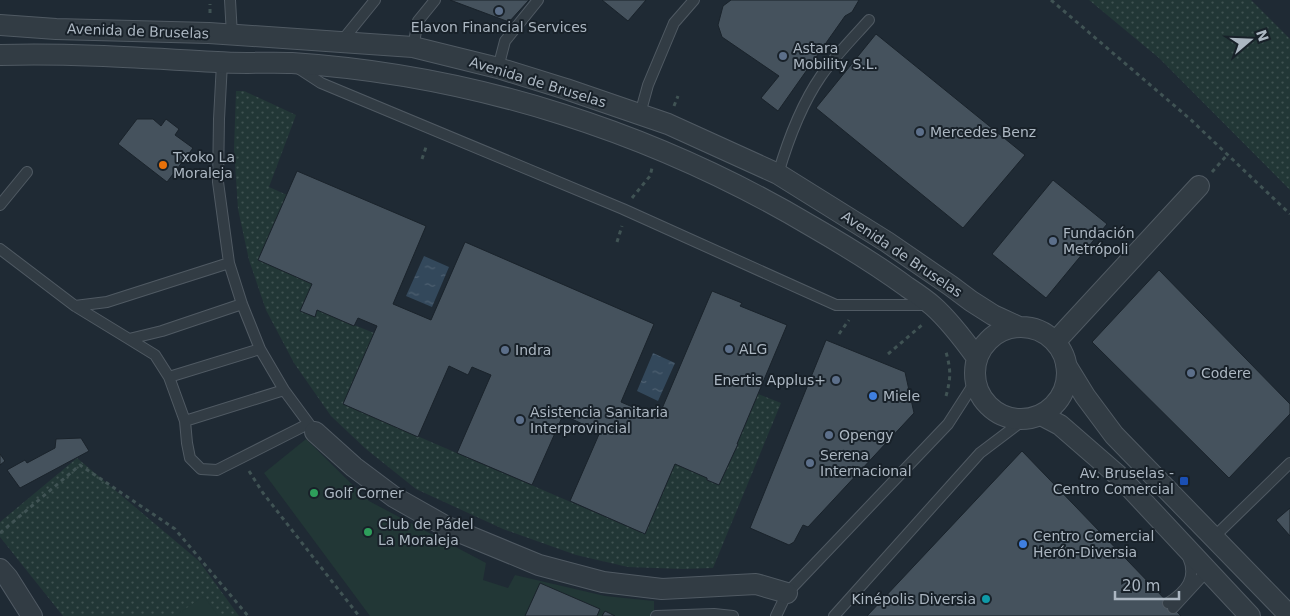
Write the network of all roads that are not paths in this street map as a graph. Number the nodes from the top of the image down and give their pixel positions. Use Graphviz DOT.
graph roads {
  1 [pos="230,0"];
  2 [pos="375,0"];
  3 [pos="435,0"];
  4 [pos="538,0"];
  5 [pos="694,0"];
  6 [pos="868,20"];
  7 [pos="0,25"];
  8 [pos="232,35"];
  9 [pos="341,42"];
  10 [pos="413,47"];
  11 [pos="0,55"];
  12 [pos="222,62"];
  13 [pos="291,63"];
  14 [pos="498,68"];
  15 [pos="640,114"];
  16 [pos="27,172"];
  17 [pos="778,174"];
  18 [pos="1199,186"];
  19 [pos="0,205"];
  20 [pos="0,249"];
  21 [pos="229,263"];
  22 [pos="242,304"];
  23 [pos="933,305"];
  24 [pos="75,306"];
  25 [pos="1019,327"];
  26 [pos="129,339"];
  27 [pos="1055,342"];
  28 [pos="260,349"];
  29 [pos="977,358"];
  30 [pos="1066,365"];
  31 [pos="169,377"];
  32 [pos="976,382"];
  33 [pos="284,390"];
  34 [pos="1033,417"];
  35 [pos="185,421"];
  36 [pos="311,428"];
  37 [pos="1290,463"];
  38 [pos="1214,537"];
  39 [pos="1183,544"];
  40 [pos="0,569"];
  41 [pos="1208,570"];
  42 [pos="787,593"];
  43 [pos="32,616"];
  44 [pos="656,616"];
  45 [pos="733,616"];
  46 [pos="776,616"];
  47 [pos="834,616"];
  48 [pos="1250,616"];
  49 [pos="1290,616"];
  1 -- 8 [label="lane"];
  2 -- 9 [label="lane"];
  3 -- 10 [label="lane"];
  4 -- 14 [label="lane"];
  5 -- 15 [label="lane"];
  6 -- 17 [label="lane"];
  7 -- 8 [label="street, Avenida de Bruselas"];
  8 -- 9 [label="street, Avenida de Bruselas"];
  9 -- 10 [label="street, Avenida de Bruselas"];
  10 -- 14 [label="street, Avenida de Bruselas"];
  11 -- 12 [label="street, Avenida de Bruselas"];
  12 -- 13 [label="street, Avenida de Bruselas"];
  12 -- 21 [label="lane"];
  13 -- 23 [label="lane"];
  13 -- 23 [label="street, Avenida de Bruselas"];
  14 -- 15 [label="street, Avenida de Bruselas"];
  15 -- 17 [label="street, Avenida de Bruselas"];
  16 -- 19 [label="lane"];
  17 -- 25 [label="street, Avenida de Bruselas"];
  18 -- 27 [label="street"];
  20 -- 24 [label="lane"];
  21 -- 22 [label="lane"];
  21 -- 24 [label="lane"];
  22 -- 26 [label="lane"];
  22 -- 28 [label="lane"];
  23 -- 29 [label="street, Avenida de Bruselas"];
  24 -- 26 [label="lane"];
  25 -- 27 [label="street"];
  25 -- 29 [label="street"];
  26 -- 31 [label="lane"];
  27 -- 30 [label="street"];
  28 -- 31 [label="lane"];
  28 -- 33 [label="lane"];
  29 -- 32 [label="street"];
  30 -- 34 [label="street"];
  30 -- 38 [label="street"];
  31 -- 35 [label="lane"];
  32 -- 34 [label="street"];
  32 -- 42 [label="lane"];
  33 -- 35 [label="lane"];
  33 -- 36 [label="lane"];
  34 -- 39 [label="street"];
  34 -- 47 [label="lane"];
  35 -- 36 [label="lane"];
  36 -- 42 [label="street"];
  37 -- 38 [label="lane"];
  38 -- 49 [label="street"];
  39 -- 41 [label="street"];
  39 -- 41 [label="lane"];
  40 -- 43 [label="street"];
  41 -- 48 [label="street"];
  42 -- 46 [label="lane"];
  44 -- 45 [label="lane"];
}
